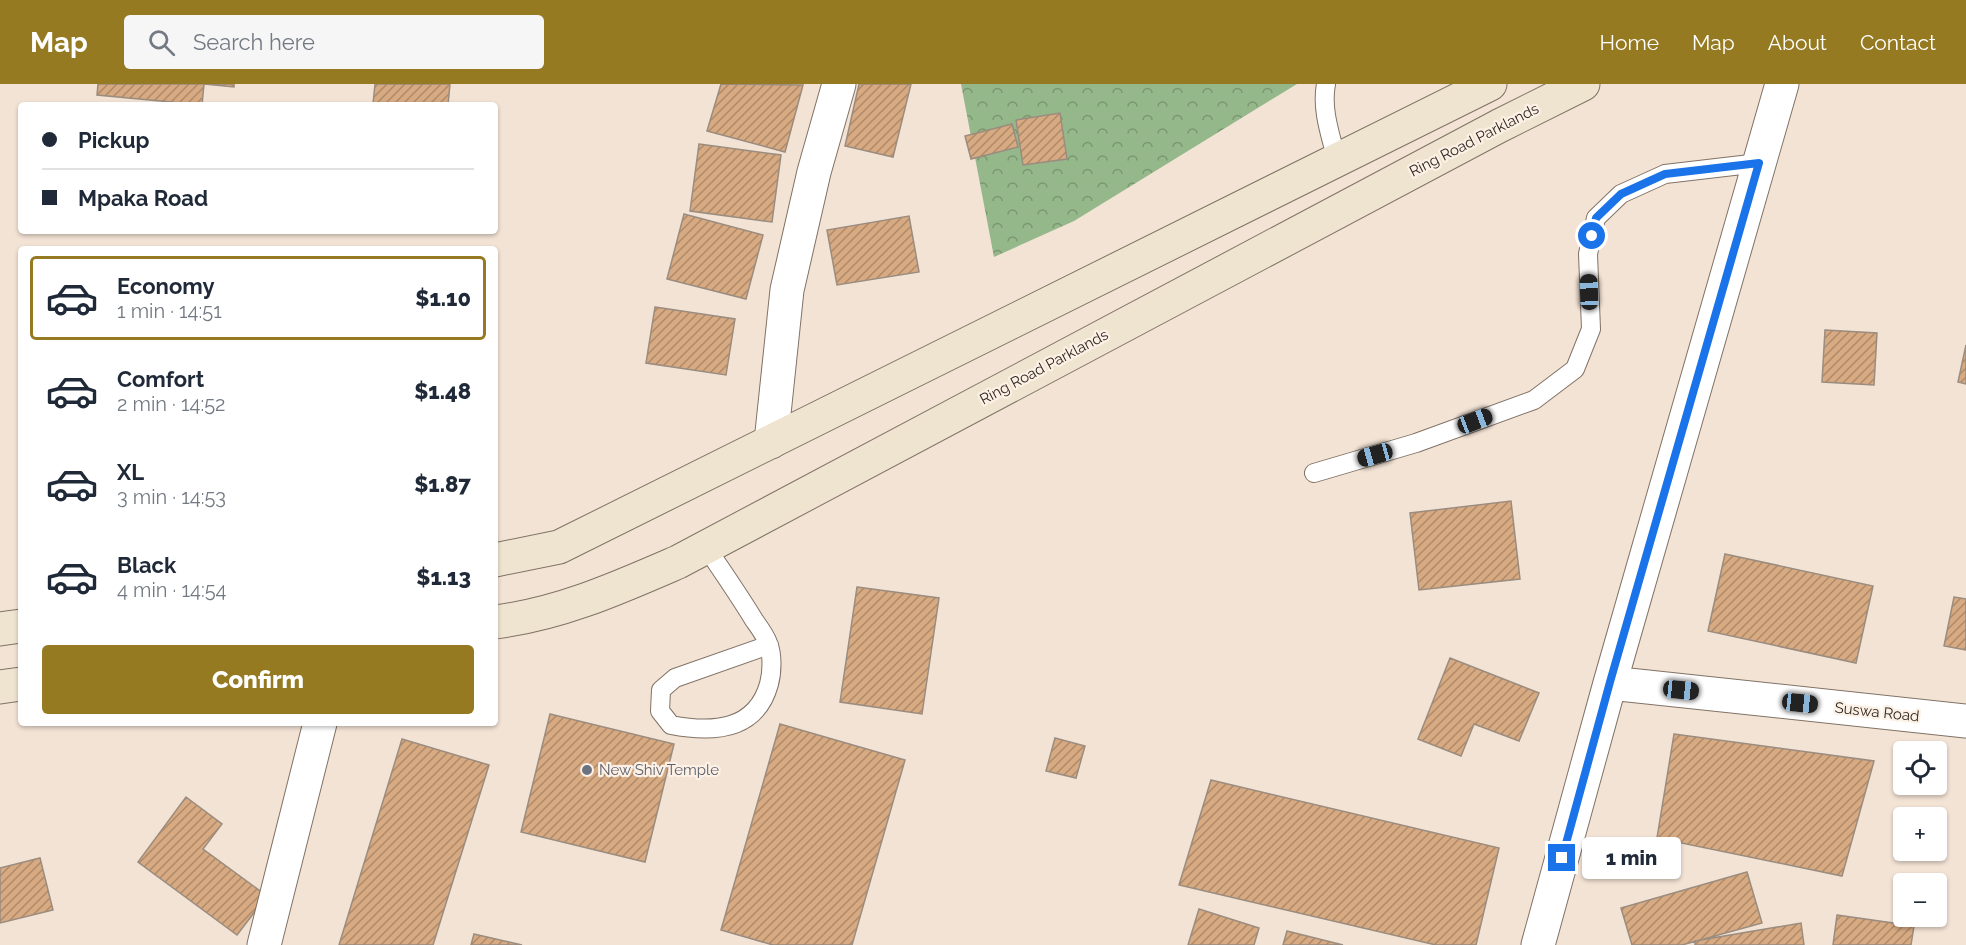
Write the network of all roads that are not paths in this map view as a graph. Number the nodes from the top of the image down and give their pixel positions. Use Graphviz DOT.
graph roads {
  1 [pos="839,84"];
  2 [pos="1326,84"];
  3 [pos="1490,84"];
  4 [pos="1583,84"];
  5 [pos="1782,84"];
  6 [pos="1337,161"];
  7 [pos="1759,163"];
  8 [pos="771,442"];
  9 [pos="1314,473"];
  10 [pos="706,547"];
  11 [pos="498,559"];
  12 [pos="498,622"];
  13 [pos="18,626"];
  14 [pos="0,629"];
  15 [pos="769,645"];
  16 [pos="1610,682"];
  17 [pos="18,684"];
  18 [pos="0,687"];
  19 [pos="1966,721"];
  20 [pos="319,726"];
  21 [pos="264,945"];
  22 [pos="1538,945"];
  1 -- 8 [label="street"];
  2 -- 6 [label="lane"];
  3 -- 6 [label="street"];
  4 -- 10 [label="street, Ring Road Parklands"];
  5 -- 7 [label="street"];
  6 -- 8 [label="street"];
  7 -- 9 [label="lane"];
  7 -- 16 [label="street"];
  8 -- 11 [label="street"];
  10 -- 12 [label="street, Ring Road Parklands"];
  10 -- 15 [label="lane"];
  13 -- 14 [label="street"];
  15 -- 15 [label="lane"];
  16 -- 19 [label="street, Suswa Road"];
  16 -- 22 [label="street"];
  17 -- 18 [label="street"];
  20 -- 21 [label="street"];
}
